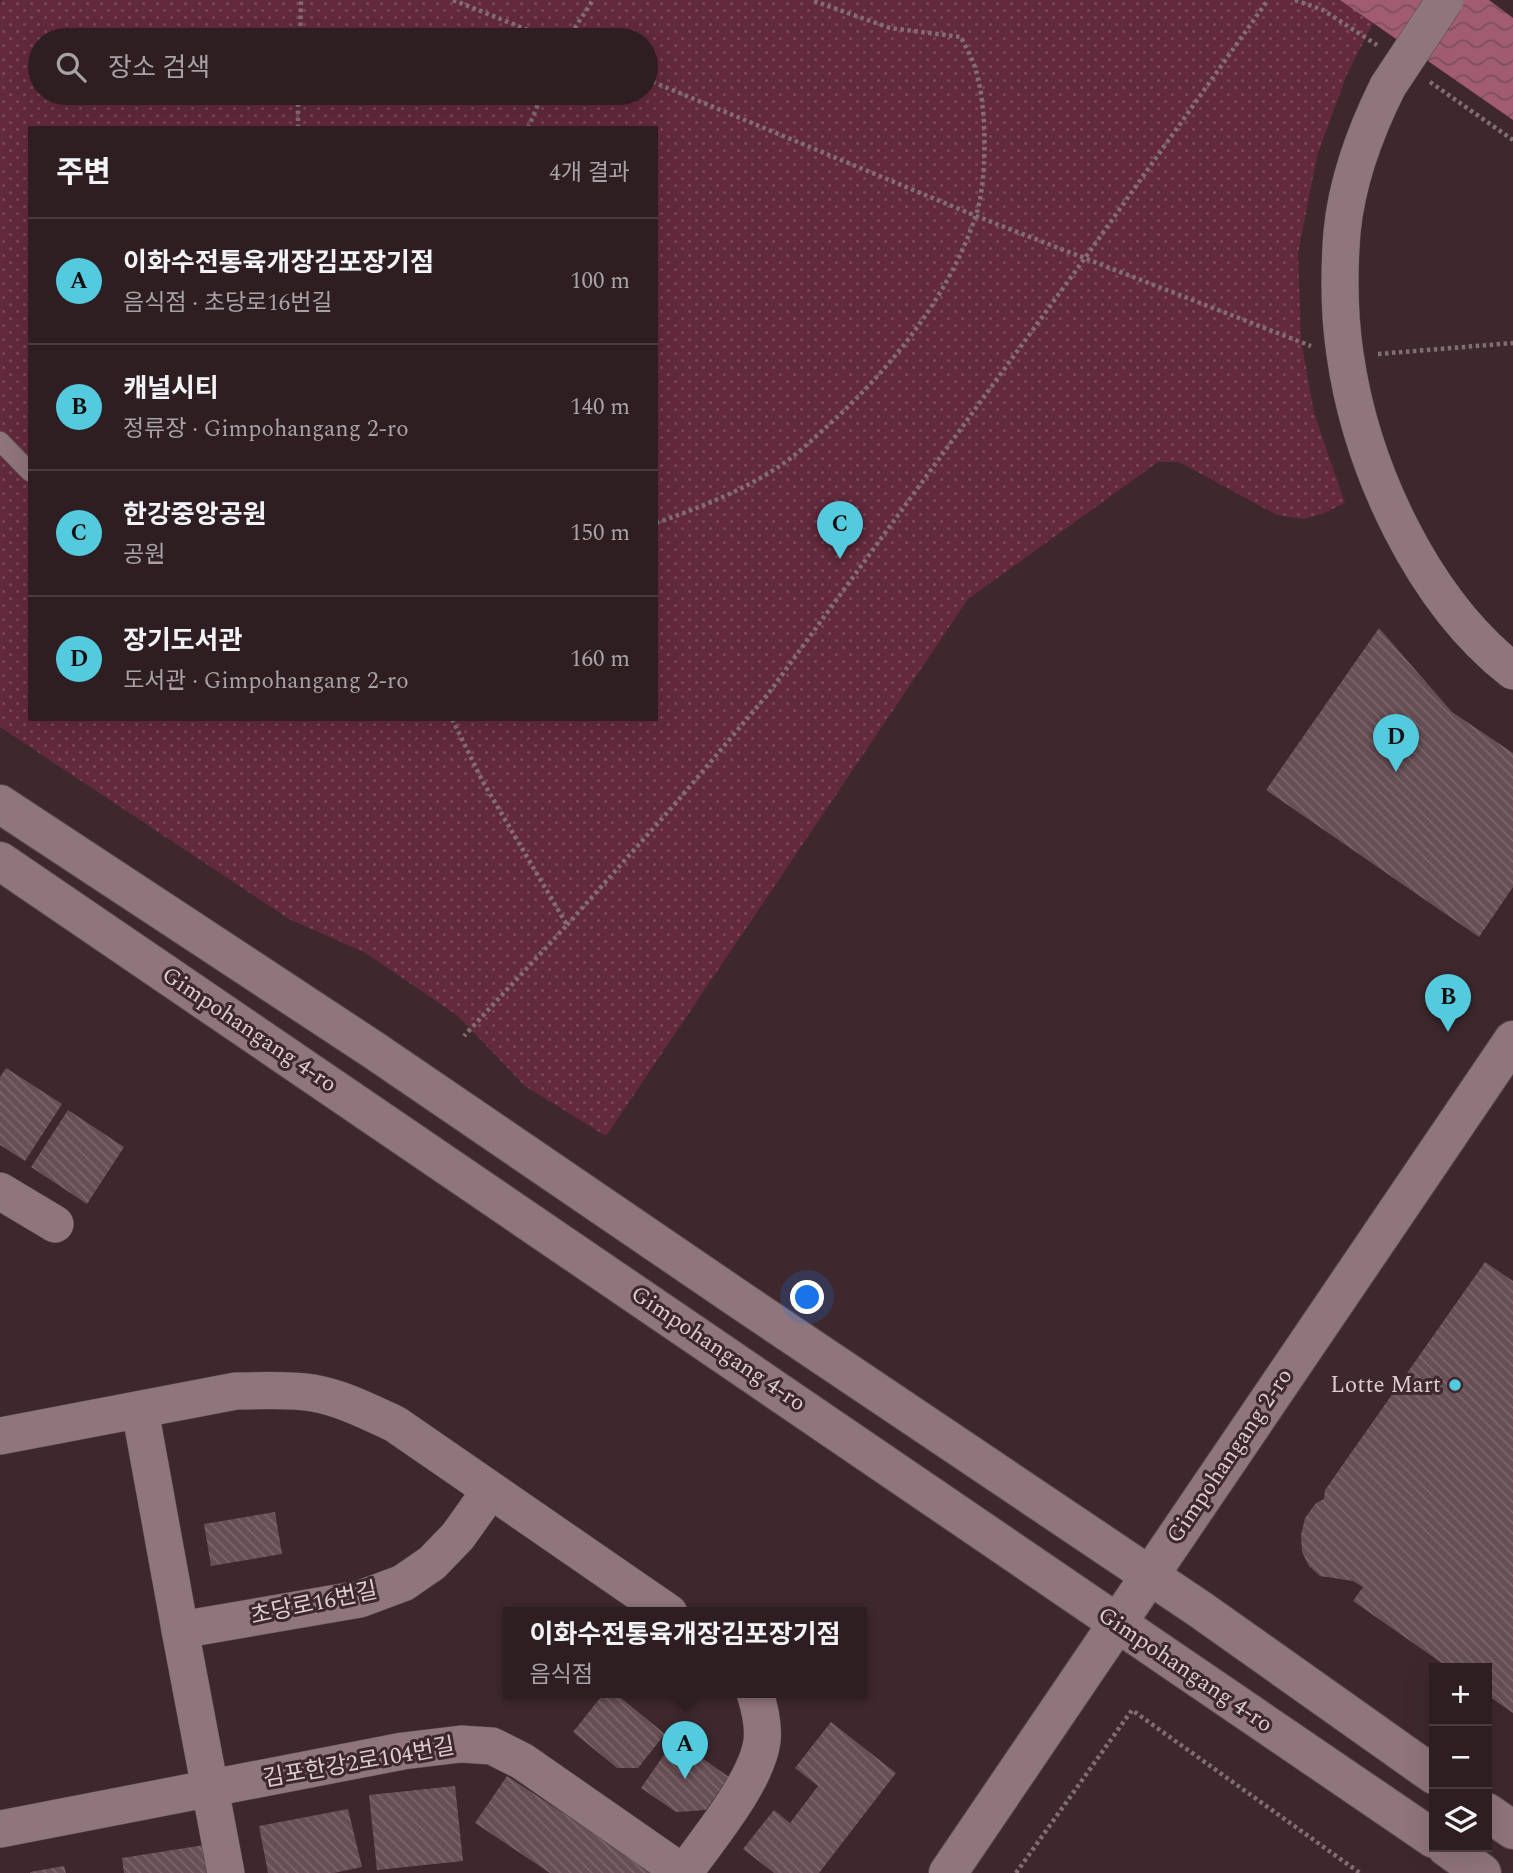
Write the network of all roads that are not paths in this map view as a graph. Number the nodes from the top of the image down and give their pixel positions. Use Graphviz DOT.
graph roads {
  1 [pos="1445,0"];
  2 [pos="0,442"];
  3 [pos="28,470"];
  4 [pos="1513,671"];
  5 [pos="0,804"];
  6 [pos="0,861"];
  7 [pos="1513,1040"];
  8 [pos="0,1191"];
  9 [pos="55,1224"];
  10 [pos="140,1410"];
  11 [pos="0,1436"];
  12 [pos="490,1491"];
  13 [pos="1149,1576"];
  14 [pos="660,1607"];
  15 [pos="1116,1623"];
  16 [pos="180,1630"];
  17 [pos="757,1698"];
  18 [pos="1429,1771"];
  19 [pos="209,1790"];
  20 [pos="1492,1815"];
  21 [pos="0,1829"];
  22 [pos="1513,1830"];
  23 [pos="1429,1836"];
  24 [pos="1453,1852"];
  25 [pos="226,1873"];
  26 [pos="684,1873"];
  27 [pos="948,1873"];
  28 [pos="1482,1873"];
  1 -- 4 [label="street, bridge"];
  2 -- 3 [label="lane"];
  5 -- 13 [label="street"];
  6 -- 15 [label="street, Gimpohangang 4-ro"];
  7 -- 13 [label="street, Gimpohangang 2-ro"];
  8 -- 9 [label="street"];
  10 -- 11 [label="street"];
  10 -- 12 [label="street"];
  10 -- 16 [label="street"];
  12 -- 14 [label="street"];
  12 -- 16 [label="street, 초당로16번길"];
  13 -- 15 [label="street, Gimpohangang 2-ro"];
  13 -- 18 [label="street"];
  15 -- 23 [label="street, Gimpohangang 4-ro"];
  15 -- 27 [label="street, Gimpohangang 2-ro"];
  16 -- 19 [label="street"];
  17 -- 26 [label="street"];
  19 -- 21 [label="street, 김포한강2로104번길"];
  19 -- 25 [label="street"];
  19 -- 26 [label="street, 김포한강2로104번길"];
  20 -- 22 [label="street"];
  24 -- 28 [label="street"];
}
